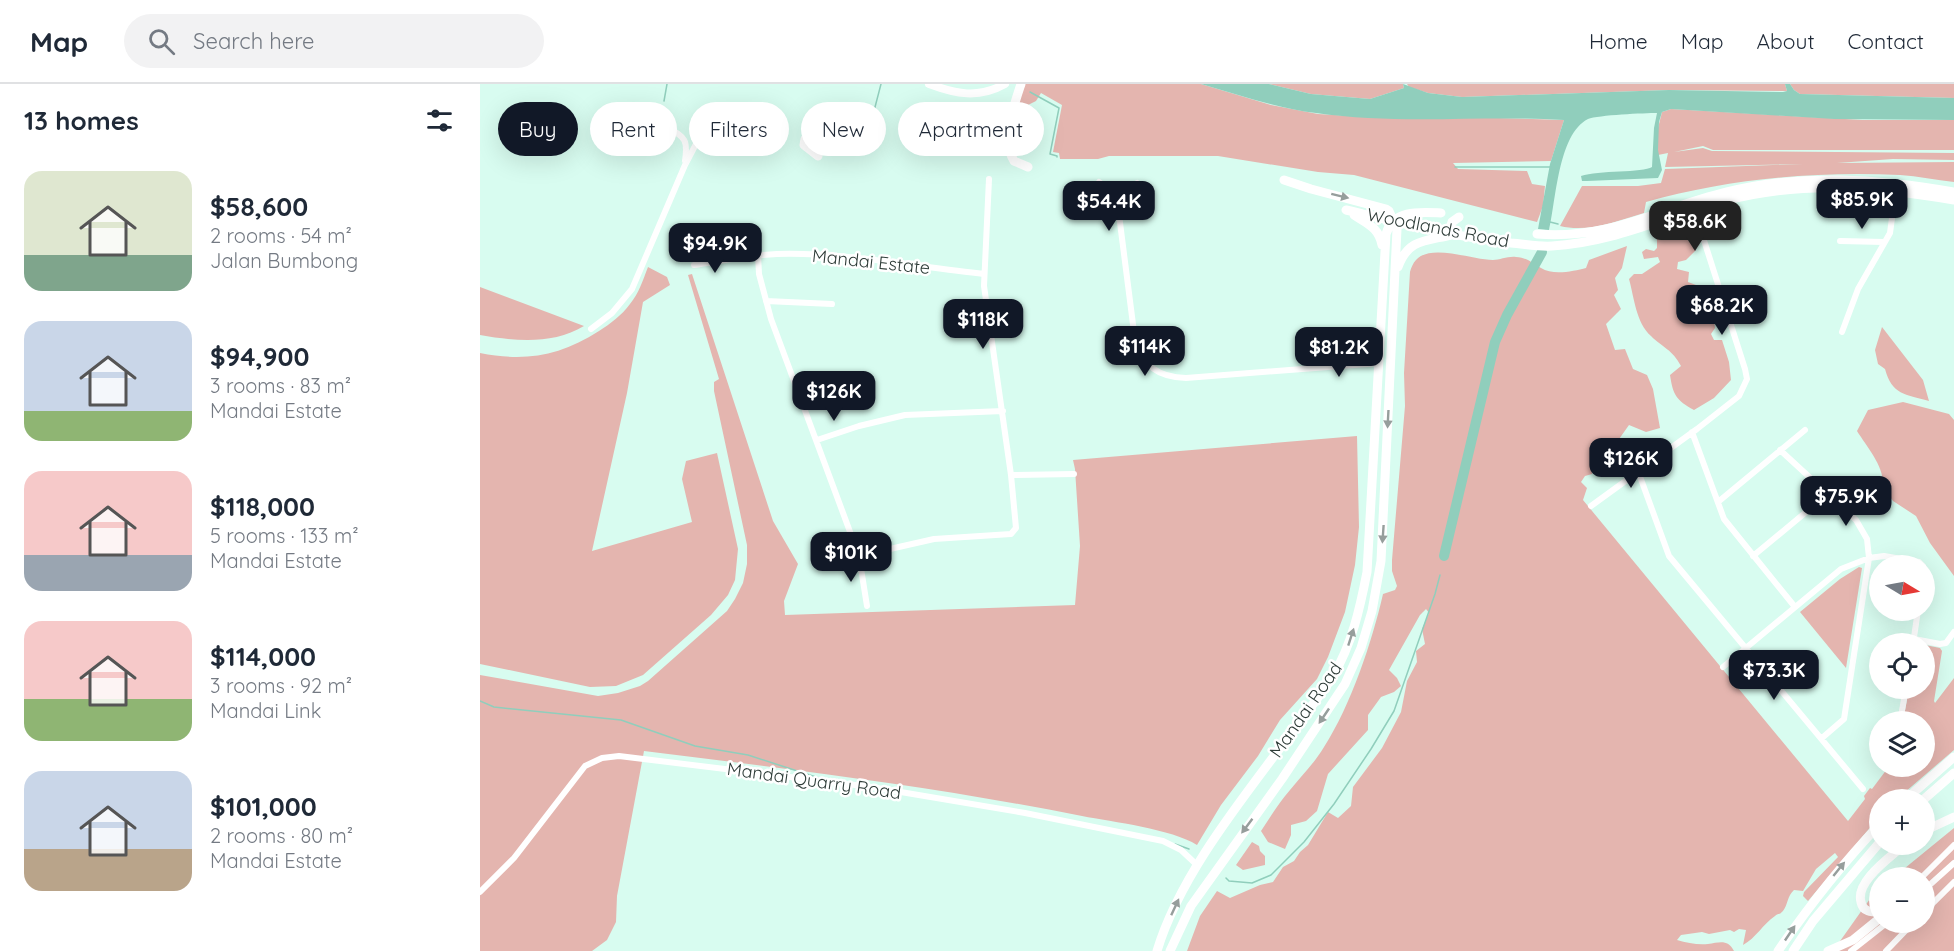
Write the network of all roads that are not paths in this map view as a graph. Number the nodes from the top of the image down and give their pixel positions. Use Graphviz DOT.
graph roads {
  1 [pos="929,84"];
  2 [pos="1005,84"];
  3 [pos="1021,84"];
  4 [pos="677,133"];
  5 [pos="690,156"];
  6 [pos="685,165"];
  7 [pos="1028,166"];
  8 [pos="989,179"];
  9 [pos="1284,180"];
  10 [pos="1099,182"];
  11 [pos="1137,183"];
  12 [pos="1882,189"];
  13 [pos="1908,192"];
  14 [pos="1954,192"];
  15 [pos="1954,200"];
  16 [pos="1894,203"];
  17 [pos="1118,207"];
  18 [pos="1694,209"];
  19 [pos="1441,213"];
  20 [pos="1362,214"];
  21 [pos="1459,217"];
  22 [pos="1394,222"];
  23 [pos="1537,234"];
  24 [pos="1455,235"];
  25 [pos="1380,237"];
  26 [pos="1840,242"];
  27 [pos="1884,242"];
  28 [pos="758,255"];
  29 [pos="1383,262"];
  30 [pos="694,265"];
  31 [pos="984,274"];
  32 [pos="1395,276"];
  33 [pos="766,301"];
  34 [pos="832,304"];
  35 [pos="591,329"];
  36 [pos="1842,332"];
  37 [pos="1380,363"];
  38 [pos="1003,411"];
  39 [pos="1805,429"];
  40 [pos="1692,432"];
  41 [pos="817,440"];
  42 [pos="1780,450"];
  43 [pos="1638,471"];
  44 [pos="1074,474"];
  45 [pos="1011,475"];
  46 [pos="1386,475"];
  47 [pos="1373,486"];
  48 [pos="1829,493"];
  49 [pos="1718,502"];
  50 [pos="1591,506"];
  51 [pos="859,556"];
  52 [pos="1753,556"];
  53 [pos="1869,558"];
  54 [pos="867,606"];
  55 [pos="1795,607"];
  56 [pos="1954,632"];
  57 [pos="1935,643"];
  58 [pos="1746,649"];
  59 [pos="1723,667"];
  60 [pos="1822,738"];
  61 [pos="1954,757"];
  62 [pos="1262,773"];
  63 [pos="1954,773"];
  64 [pos="1282,779"];
  65 [pos="1863,789"];
  66 [pos="1918,789"];
  67 [pos="1935,790"];
  68 [pos="1954,817"];
  69 [pos="1935,826"];
  70 [pos="1869,836"];
  71 [pos="1954,845"];
  72 [pos="1869,855"];
  73 [pos="1893,855"];
  74 [pos="1954,863"];
  75 [pos="1197,865"];
  76 [pos="1880,867"];
  77 [pos="1932,867"];
  78 [pos="1869,879"];
  79 [pos="1935,880"];
  80 [pos="1954,882"];
  81 [pos="480,892"];
  82 [pos="1935,901"];
  83 [pos="1869,910"];
  84 [pos="1869,927"];
  85 [pos="1874,933"];
  86 [pos="1903,933"];
  87 [pos="1157,951"];
  88 [pos="1170,951"];
  89 [pos="1778,951"];
  90 [pos="1793,951"];
  91 [pos="1828,951"];
  92 [pos="1851,951"];
  93 [pos="1886,951"];
  1 -- 2 [label="street"];
  3 -- 7 [label="main road"];
  4 -- 6 [label="street"];
  5 -- 6 [label="street"];
  6 -- 35 [label="street"];
  8 -- 31 [label="street"];
  9 -- 22 [label="main road, one-way"];
  10 -- 17 [label="street"];
  11 -- 17 [label="street"];
  12 -- 13 [label="main road, Woodlands Road"];
  12 -- 16 [label="street"];
  12 -- 18 [label="main road, Woodlands Road"];
  13 -- 15 [label="main road, Woodlands Road"];
  13 -- 16 [label="street"];
  14 -- 23 [label="main road, Woodlands Road"];
  16 -- 27 [label="street"];
  17 -- 37 [label="street"];
  18 -- 24 [label="main road, Woodlands Road"];
  18 -- 40 [label="street"];
  19 -- 22 [label="main road"];
  20 -- 22 [label="main road, Woodlands Road"];
  20 -- 25 [label="main road"];
  20 -- 25 [label="main road, Woodlands Road"];
  21 -- 24 [label="main road"];
  22 -- 24 [label="main road, Woodlands Road"];
  22 -- 29 [label="main road"];
  22 -- 32 [label="main road, Mandai Road"];
  24 -- 32 [label="main road"];
  25 -- 29 [label="main road"];
  26 -- 27 [label="street"];
  27 -- 36 [label="street"];
  28 -- 30 [label="street, Mandai Estate"];
  28 -- 31 [label="street, Mandai Estate"];
  28 -- 33 [label="street"];
  29 -- 37 [label="main road, Mandai Road"];
  31 -- 38 [label="street"];
  32 -- 46 [label="main road, Mandai Road, one-way"];
  33 -- 34 [label="street"];
  33 -- 41 [label="street"];
  37 -- 47 [label="main road, Mandai Road"];
  38 -- 41 [label="street"];
  38 -- 45 [label="street"];
  39 -- 42 [label="street"];
  40 -- 43 [label="street"];
  40 -- 49 [label="street"];
  41 -- 51 [label="street"];
  42 -- 48 [label="street"];
  42 -- 49 [label="street"];
  43 -- 50 [label="street"];
  43 -- 58 [label="street"];
  44 -- 45 [label="street"];
  45 -- 51 [label="street"];
  46 -- 47 [label="main road"];
  46 -- 64 [label="main road, Mandai Road, one-way"];
  62 -- 47 [label="main road, Mandai Road, one-way"];
  48 -- 52 [label="street"];
  48 -- 53 [label="street"];
  49 -- 52 [label="street"];
  51 -- 54 [label="street"];
  52 -- 55 [label="street"];
  53 -- 55 [label="street"];
  53 -- 60 [label="street"];
  55 -- 58 [label="street"];
  56 -- 57 [label="street"];
  58 -- 59 [label="street"];
  58 -- 60 [label="street"];
  60 -- 65 [label="street"];
  61 -- 66 [label="main road"];
  62 -- 64 [label="main road"];
  62 -- 75 [label="main road, Mandai Road"];
  63 -- 67 [label="main road"];
  64 -- 88 [label="main road, Mandai Road, one-way"];
  68 -- 69 [label="main road"];
  89 -- 70 [label="main road, one-way"];
  71 -- 77 [label="street"];
  72 -- 90 [label="main road"];
  73 -- 76 [label="main road"];
  74 -- 79 [label="street"];
  75 -- 81 [label="street, Mandai Quarry Road"];
  87 -- 75 [label="main road, Mandai Road, one-way"];
  78 -- 83 [label="main road"];
  80 -- 82 [label="street"];
  84 -- 91 [label="main road"];
  85 -- 92 [label="street"];
  86 -- 93 [label="street"];
}
